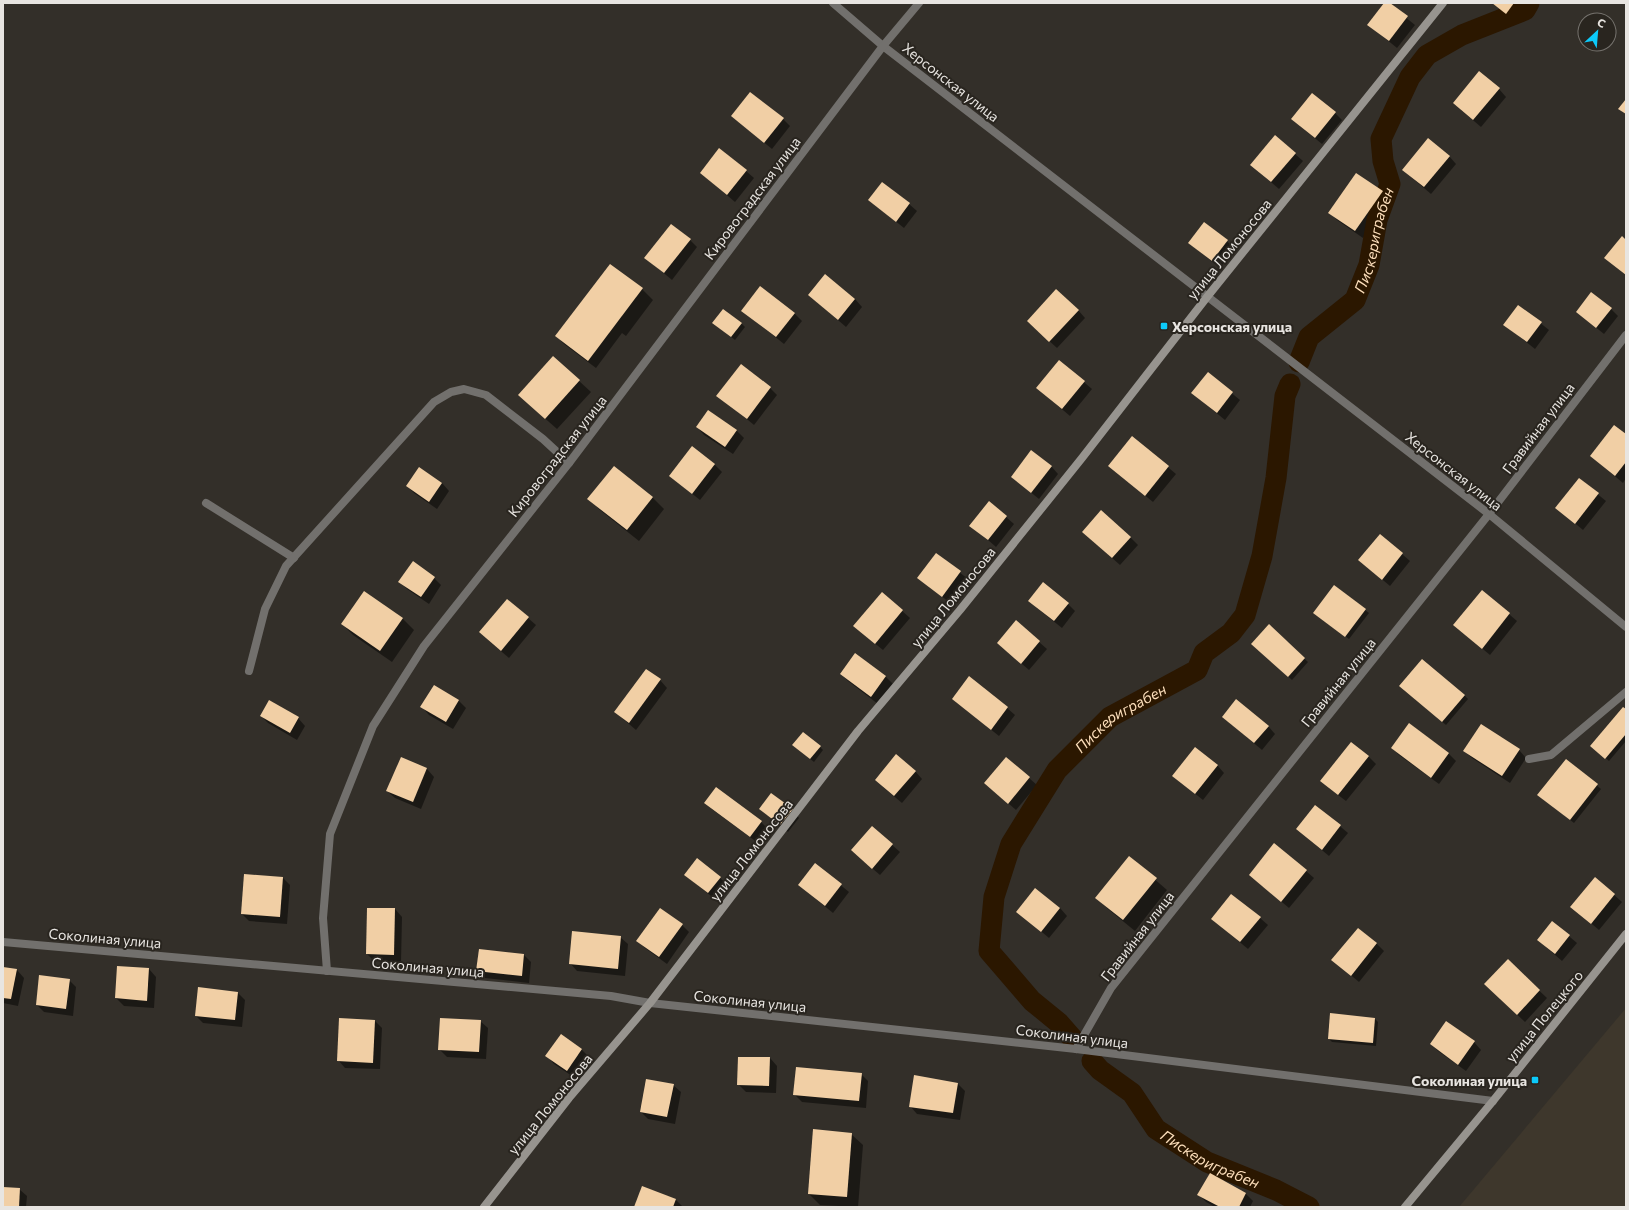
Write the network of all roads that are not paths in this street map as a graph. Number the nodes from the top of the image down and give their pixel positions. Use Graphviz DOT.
graph roads {
  1 [pos="833,3"];
  2 [pos="919,3"];
  3 [pos="1443,3"];
  4 [pos="884,46"];
  5 [pos="1207,296"];
  6 [pos="1626,335"];
  7 [pos="569,463"];
  8 [pos="206,503"];
  9 [pos="1489,514"];
  10 [pos="294,558"];
  11 [pos="1626,627"];
  12 [pos="249,671"];
  13 [pos="1626,692"];
  14 [pos="1529,759"];
  15 [pos="1626,934"];
  16 [pos="3,942"];
  17 [pos="327,971"];
  18 [pos="650,1003"];
  19 [pos="1076,1049"];
  20 [pos="1493,1101"];
  21 [pos="484,1207"];
  22 [pos="1405,1207"];
  1 -- 4 [label="street, Херсонская улица"];
  2 -- 4 [label="street, Кировоградская улица"];
  3 -- 5 [label="street, улица Ломоносова"];
  4 -- 5 [label="street, Херсонская улица"];
  4 -- 7 [label="street, Кировоградская улица"];
  5 -- 9 [label="street, Херсонская улица"];
  5 -- 18 [label="street, улица Ломоносова"];
  6 -- 9 [label="street, Гравийная улица"];
  7 -- 10 [label="street"];
  7 -- 17 [label="street, Кировоградская улица"];
  8 -- 10 [label="street"];
  9 -- 11 [label="street, Херсонская улица"];
  9 -- 19 [label="street, Гравийная улица"];
  10 -- 12 [label="street"];
  13 -- 14 [label="street"];
  15 -- 20 [label="street, улица Полецкого"];
  16 -- 17 [label="street, Соколиная улица"];
  17 -- 18 [label="street, Соколиная улица"];
  18 -- 19 [label="street, Соколиная улица"];
  18 -- 21 [label="street, улица Ломоносова"];
  19 -- 20 [label="street, Соколиная улица"];
  20 -- 22 [label="street, улица Полецкого"];
}
